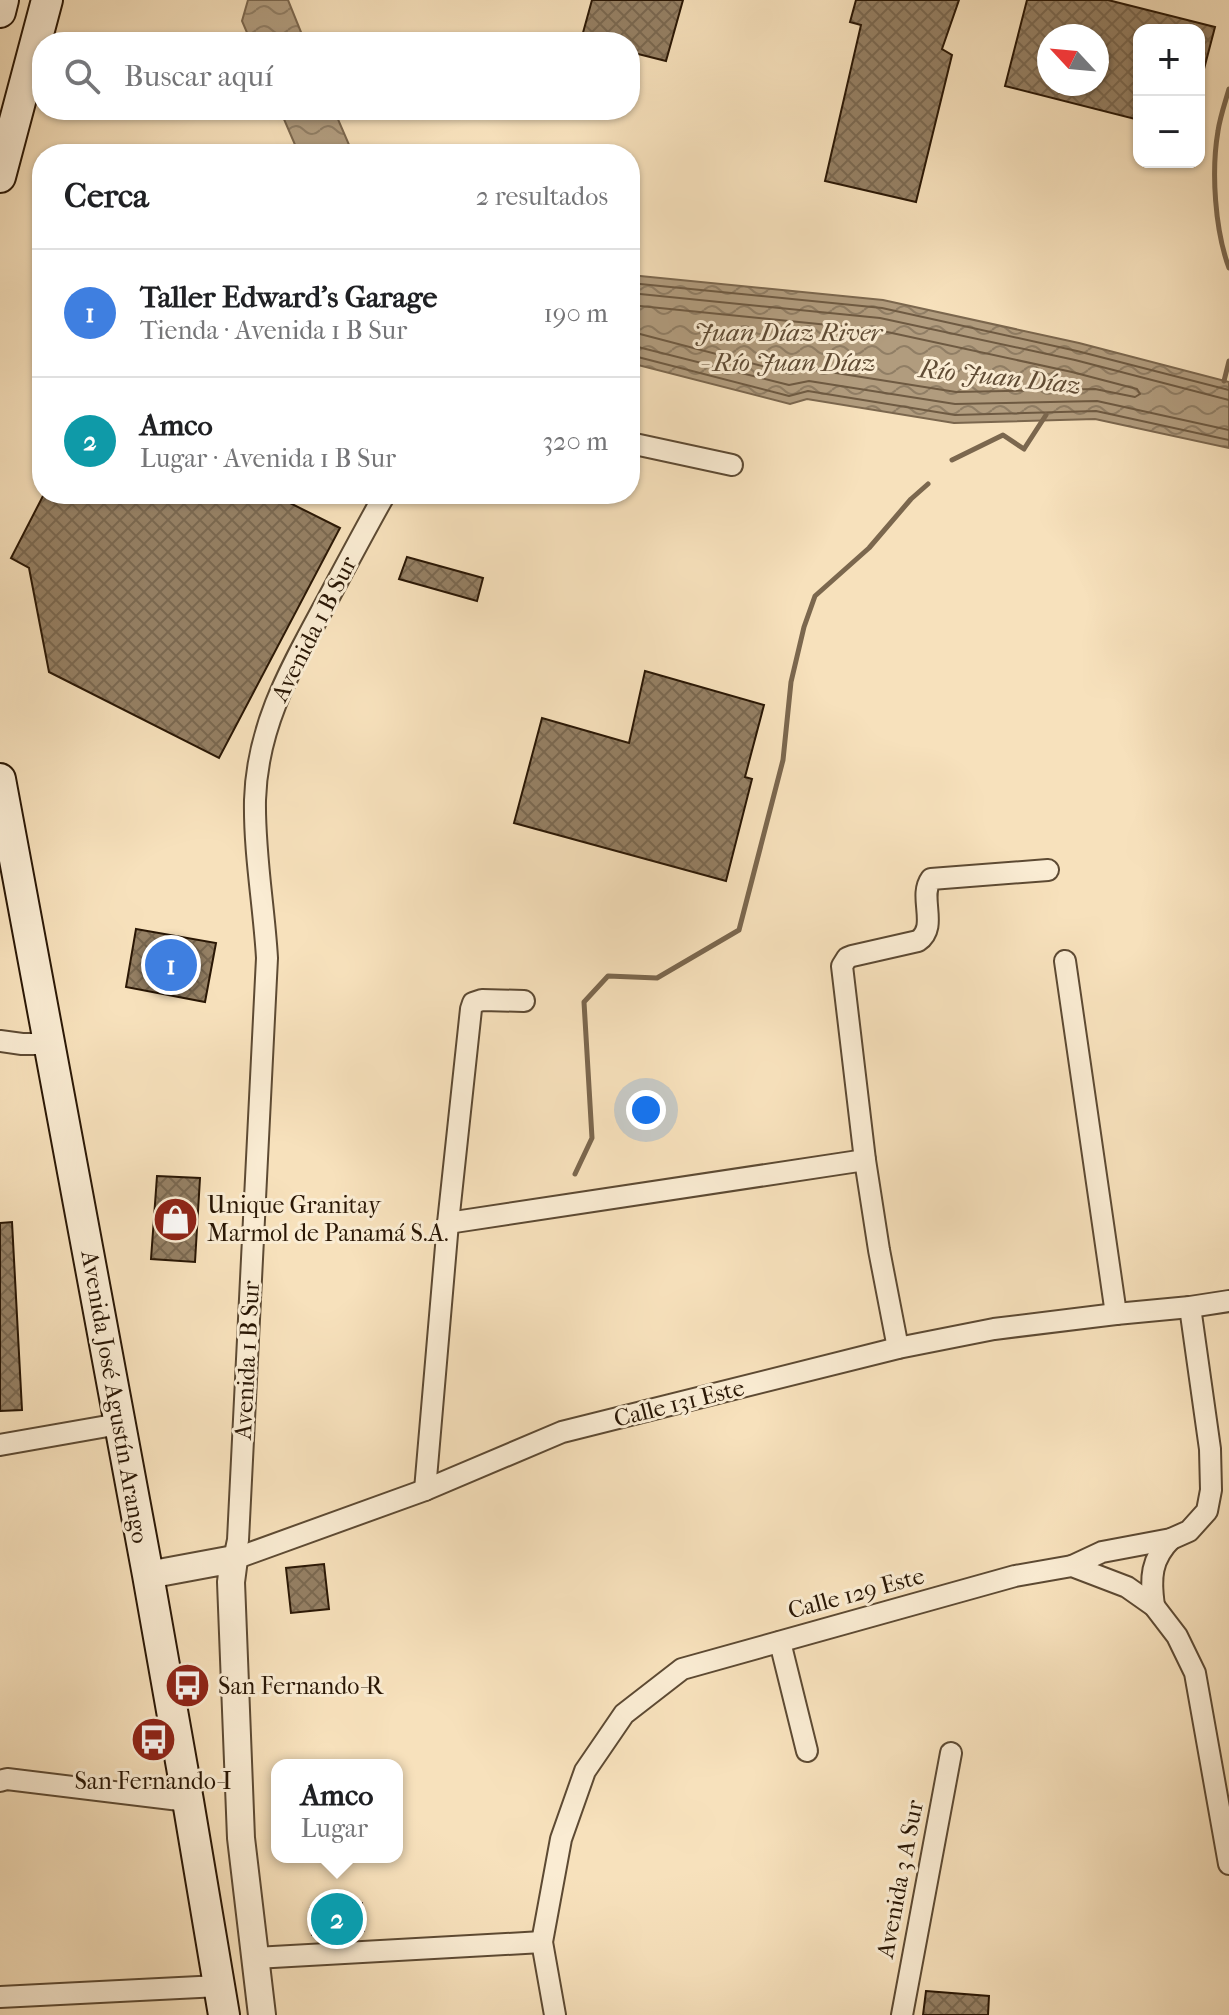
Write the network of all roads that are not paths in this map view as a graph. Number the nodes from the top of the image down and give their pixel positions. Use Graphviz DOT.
graph roads {
  1 [pos="3,0"];
  2 [pos="47,0"];
  3 [pos="0,12"];
  4 [pos="39,32"];
  5 [pos="32,56"];
  6 [pos="0,177"];
  7 [pos="640,445"];
  8 [pos="732,465"];
  9 [pos="380,504"];
  10 [pos="0,779"];
  11 [pos="3,809"];
  12 [pos="1048,870"];
  13 [pos="1065,961"];
  14 [pos="524,1001"];
  15 [pos="0,1041"];
  16 [pos="50,1044"];
  17 [pos="865,1160"];
  18 [pos="448,1223"];
  19 [pos="1229,1301"];
  20 [pos="1190,1307"];
  21 [pos="1116,1314"];
  22 [pos="898,1348"];
  23 [pos="119,1424"];
  24 [pos="0,1445"];
  25 [pos="425,1490"];
  26 [pos="1171,1539"];
  27 [pos="234,1559"];
  28 [pos="1072,1566"];
  29 [pos="148,1575"];
  30 [pos="1154,1606"];
  31 [pos="780,1642"];
  32 [pos="807,1751"];
  33 [pos="951,1753"];
  34 [pos="0,1781"];
  35 [pos="188,1801"];
  36 [pos="1229,1864"];
  37 [pos="542,1942"];
  38 [pos="255,1958"];
  39 [pos="0,1997"];
  40 [pos="221,2000"];
  41 [pos="262,2015"];
  42 [pos="555,2015"];
  43 [pos="902,2015"];
  1 -- 3 [label="main road"];
  2 -- 4 [label="main road"];
  5 -- 6 [label="main road"];
  7 -- 8 [label="street"];
  9 -- 27 [label="street, Avenida 1 B Sur"];
  10 -- 11 [label="main road, Avenida José Agustín Arango"];
  11 -- 16 [label="main road, Avenida José Agustín Arango"];
  12 -- 17 [label="street"];
  13 -- 21 [label="street"];
  14 -- 18 [label="street"];
  15 -- 16 [label="street"];
  16 -- 23 [label="main road, Avenida José Agustín Arango"];
  17 -- 18 [label="street"];
  17 -- 22 [label="street"];
  18 -- 25 [label="street"];
  19 -- 20 [label="street, Calle 131 Este"];
  20 -- 21 [label="street, Calle 131 Este"];
  20 -- 26 [label="street"];
  21 -- 22 [label="street, Calle 131 Este"];
  22 -- 25 [label="street, Calle 131 Este"];
  23 -- 24 [label="street"];
  23 -- 29 [label="main road, Avenida José Agustín Arango"];
  25 -- 27 [label="street, Calle 131 Este"];
  26 -- 28 [label="street, Calle 129 Este"];
  26 -- 30 [label="street"];
  27 -- 29 [label="street, Calle 131 Este"];
  27 -- 38 [label="street, Avenida 1 B Sur"];
  28 -- 30 [label="street"];
  28 -- 31 [label="street, Calle 129 Este"];
  29 -- 35 [label="main road, Avenida José Agustín Arango"];
  30 -- 36 [label="street"];
  31 -- 32 [label="street"];
  31 -- 37 [label="street, Calle 129 Este"];
  33 -- 43 [label="street, Avenida 3 A Sur"];
  34 -- 35 [label="street"];
  35 -- 40 [label="main road, Avenida José Agustín Arango"];
  37 -- 38 [label="street"];
  37 -- 42 [label="street, Calle 129 Este"];
  38 -- 41 [label="street, Avenida 1 B Sur"];
  39 -- 40 [label="street"];
}
